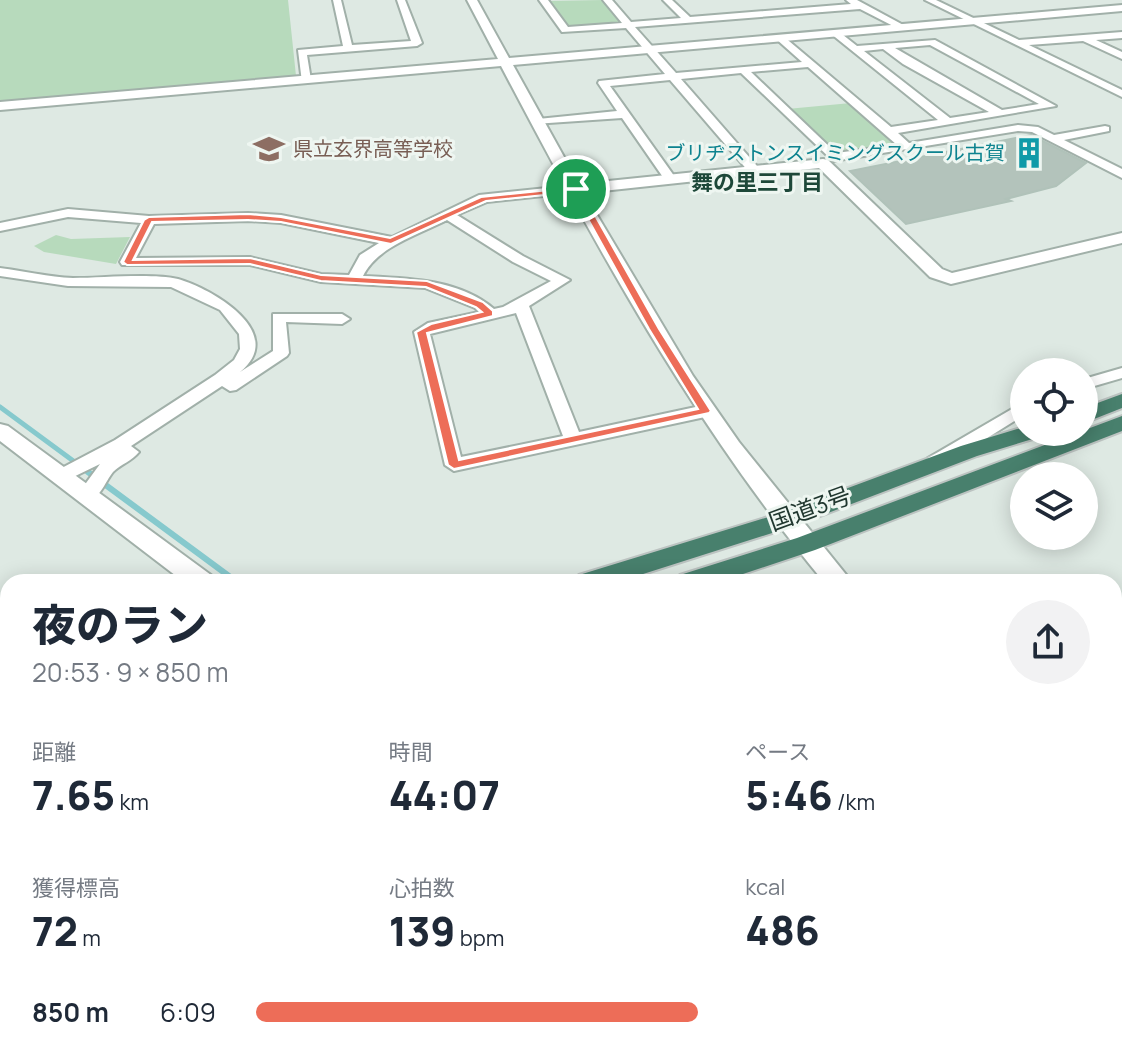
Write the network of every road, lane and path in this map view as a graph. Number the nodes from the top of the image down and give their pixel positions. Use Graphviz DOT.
graph roads {
  1 [pos="337,0"];
  2 [pos="401,0"];
  3 [pos="472,0"];
  4 [pos="543,0"];
  5 [pos="607,0"];
  6 [pos="667,0"];
  7 [pos="785,0"];
  8 [pos="850,0"];
  9 [pos="929,0"];
  10 [pos="862,6"];
  11 [pos="734,8"];
  12 [pos="1122,8"];
  13 [pos="800,11"];
  14 [pos="743,16"];
  15 [pos="688,20"];
  16 [pos="974,21"];
  17 [pos="629,25"];
  18 [pos="902,27"];
  19 [pos="835,33"];
  20 [pos="1122,35"];
  21 [pos="1082,37"];
  22 [pos="780,38"];
  23 [pos="1018,43"];
  24 [pos="885,46"];
  25 [pos="348,48"];
  26 [pos="649,49"];
  27 [pos="855,49"];
  28 [pos="1122,56"];
  29 [pos="505,62"];
  30 [pos="810,64"];
  31 [pos="743,70"];
  32 [pos="673,77"];
  33 [pos="306,80"];
  34 [pos="1122,94"];
  35 [pos="0,106"];
  36 [pos="624,114"];
  37 [pos="1001,114"];
  38 [pos="538,122"];
  39 [pos="948,122"];
  40 [pos="1105,129"];
  41 [pos="890,131"];
  42 [pos="1056,138"];
  43 [pos="907,147"];
  44 [pos="753,169"];
  45 [pos="1122,174"];
  46 [pos="671,180"];
  47 [pos="576,189"];
  48 [pos="447,215"];
  49 [pos="149,220"];
  50 [pos="0,227"];
  51 [pos="1122,238"];
  52 [pos="391,241"];
  53 [pos="0,272"];
  54 [pos="354,280"];
  55 [pos="520,303"];
  56 [pos="489,313"];
  57 [pos="342,319"];
  58 [pos="1122,373"];
  59 [pos="1098,380"];
  60 [pos="1122,400"];
  61 [pos="1098,410"];
  62 [pos="705,411"];
  63 [pos="1010,416"];
  64 [pos="1122,423"];
  65 [pos="0,431"];
  66 [pos="573,439"];
  67 [pos="1010,439"];
  68 [pos="928,466"];
  69 [pos="63,476"];
  70 [pos="88,494"];
  71 [pos="786,520"];
  72 [pos="806,544"];
  73 [pos="192,574"];
  74 [pos="614,574"];
  75 [pos="714,574"];
  76 [pos="832,574"];
  1 -- 25 [label="street"];
  2 -- 25 [label="street"];
  3 -- 29 [label="street"];
  4 -- 17 [label="street"];
  5 -- 17 [label="street"];
  6 -- 15 [label="street"];
  7 -- 13 [label="street"];
  8 -- 10 [label="street"];
  9 -- 16 [label="street"];
  10 -- 13 [label="street"];
  10 -- 18 [label="street"];
  11 -- 14 [label="street"];
  12 -- 16 [label="street"];
  13 -- 14 [label="street"];
  14 -- 15 [label="street"];
  15 -- 17 [label="street"];
  16 -- 18 [label="street"];
  16 -- 23 [label="street"];
  17 -- 26 [label="street"];
  18 -- 19 [label="street"];
  19 -- 22 [label="street"];
  19 -- 27 [label="street"];
  20 -- 21 [label="street"];
  21 -- 23 [label="street"];
  21 -- 28 [label="street"];
  22 -- 26 [label="street"];
  22 -- 30 [label="street"];
  23 -- 34 [label="street"];
  24 -- 27 [label="street"];
  24 -- 37 [label="street"];
  24 -- 37 [label="street"];
  25 -- 33 [label="street"];
  26 -- 29 [label="street"];
  26 -- 32 [label="street"];
  27 -- 39 [label="street"];
  29 -- 33 [label="street"];
  29 -- 38 [label="street"];
  30 -- 31 [label="street"];
  30 -- 41 [label="street"];
  31 -- 32 [label="street"];
  31 -- 43 [label="street"];
  32 -- 36 [label="street"];
  32 -- 44 [label="street"];
  33 -- 35 [label="street"];
  36 -- 38 [label="street"];
  36 -- 46 [label="street"];
  37 -- 39 [label="street"];
  38 -- 47 [label="street"];
  39 -- 41 [label="street"];
  40 -- 42 [label="street"];
  41 -- 43 [label="street"];
  42 -- 43 [label="street"];
  42 -- 45 [label="street"];
  44 -- 46 [label="street"];
  44 -- 51 [label="street"];
  46 -- 47 [label="street"];
  47 -- 48 [label="street"];
  47 -- 62 [label="street"];
  48 -- 52 [label="street"];
  48 -- 55 [label="street"];
  49 -- 50 [label="street"];
  49 -- 52 [label="street"];
  49 -- 54 [label="street"];
  52 -- 54 [label="street"];
  53 -- 69 [label="street"];
  54 -- 56 [label="street"];
  55 -- 56 [label="street"];
  55 -- 66 [label="street"];
  56 -- 66 [label="street"];
  57 -- 70 [label="street"];
  58 -- 59 [label="street"];
  60 -- 61 [label="highway"];
  62 -- 66 [label="street"];
  62 -- 71 [label="street"];
  63 -- 68 [label="street"];
  64 -- 72 [label="highway, 国道3号"];
  65 -- 69 [label="street"];
  67 -- 68 [label="highway, 国道3号"];
  68 -- 71 [label="highway, 国道3号"];
  69 -- 70 [label="street"];
  70 -- 73 [label="street"];
  71 -- 72 [label="street"];
  71 -- 74 [label="highway, 国道3号"];
  72 -- 75 [label="highway, 国道3号"];
  72 -- 76 [label="street"];
}
